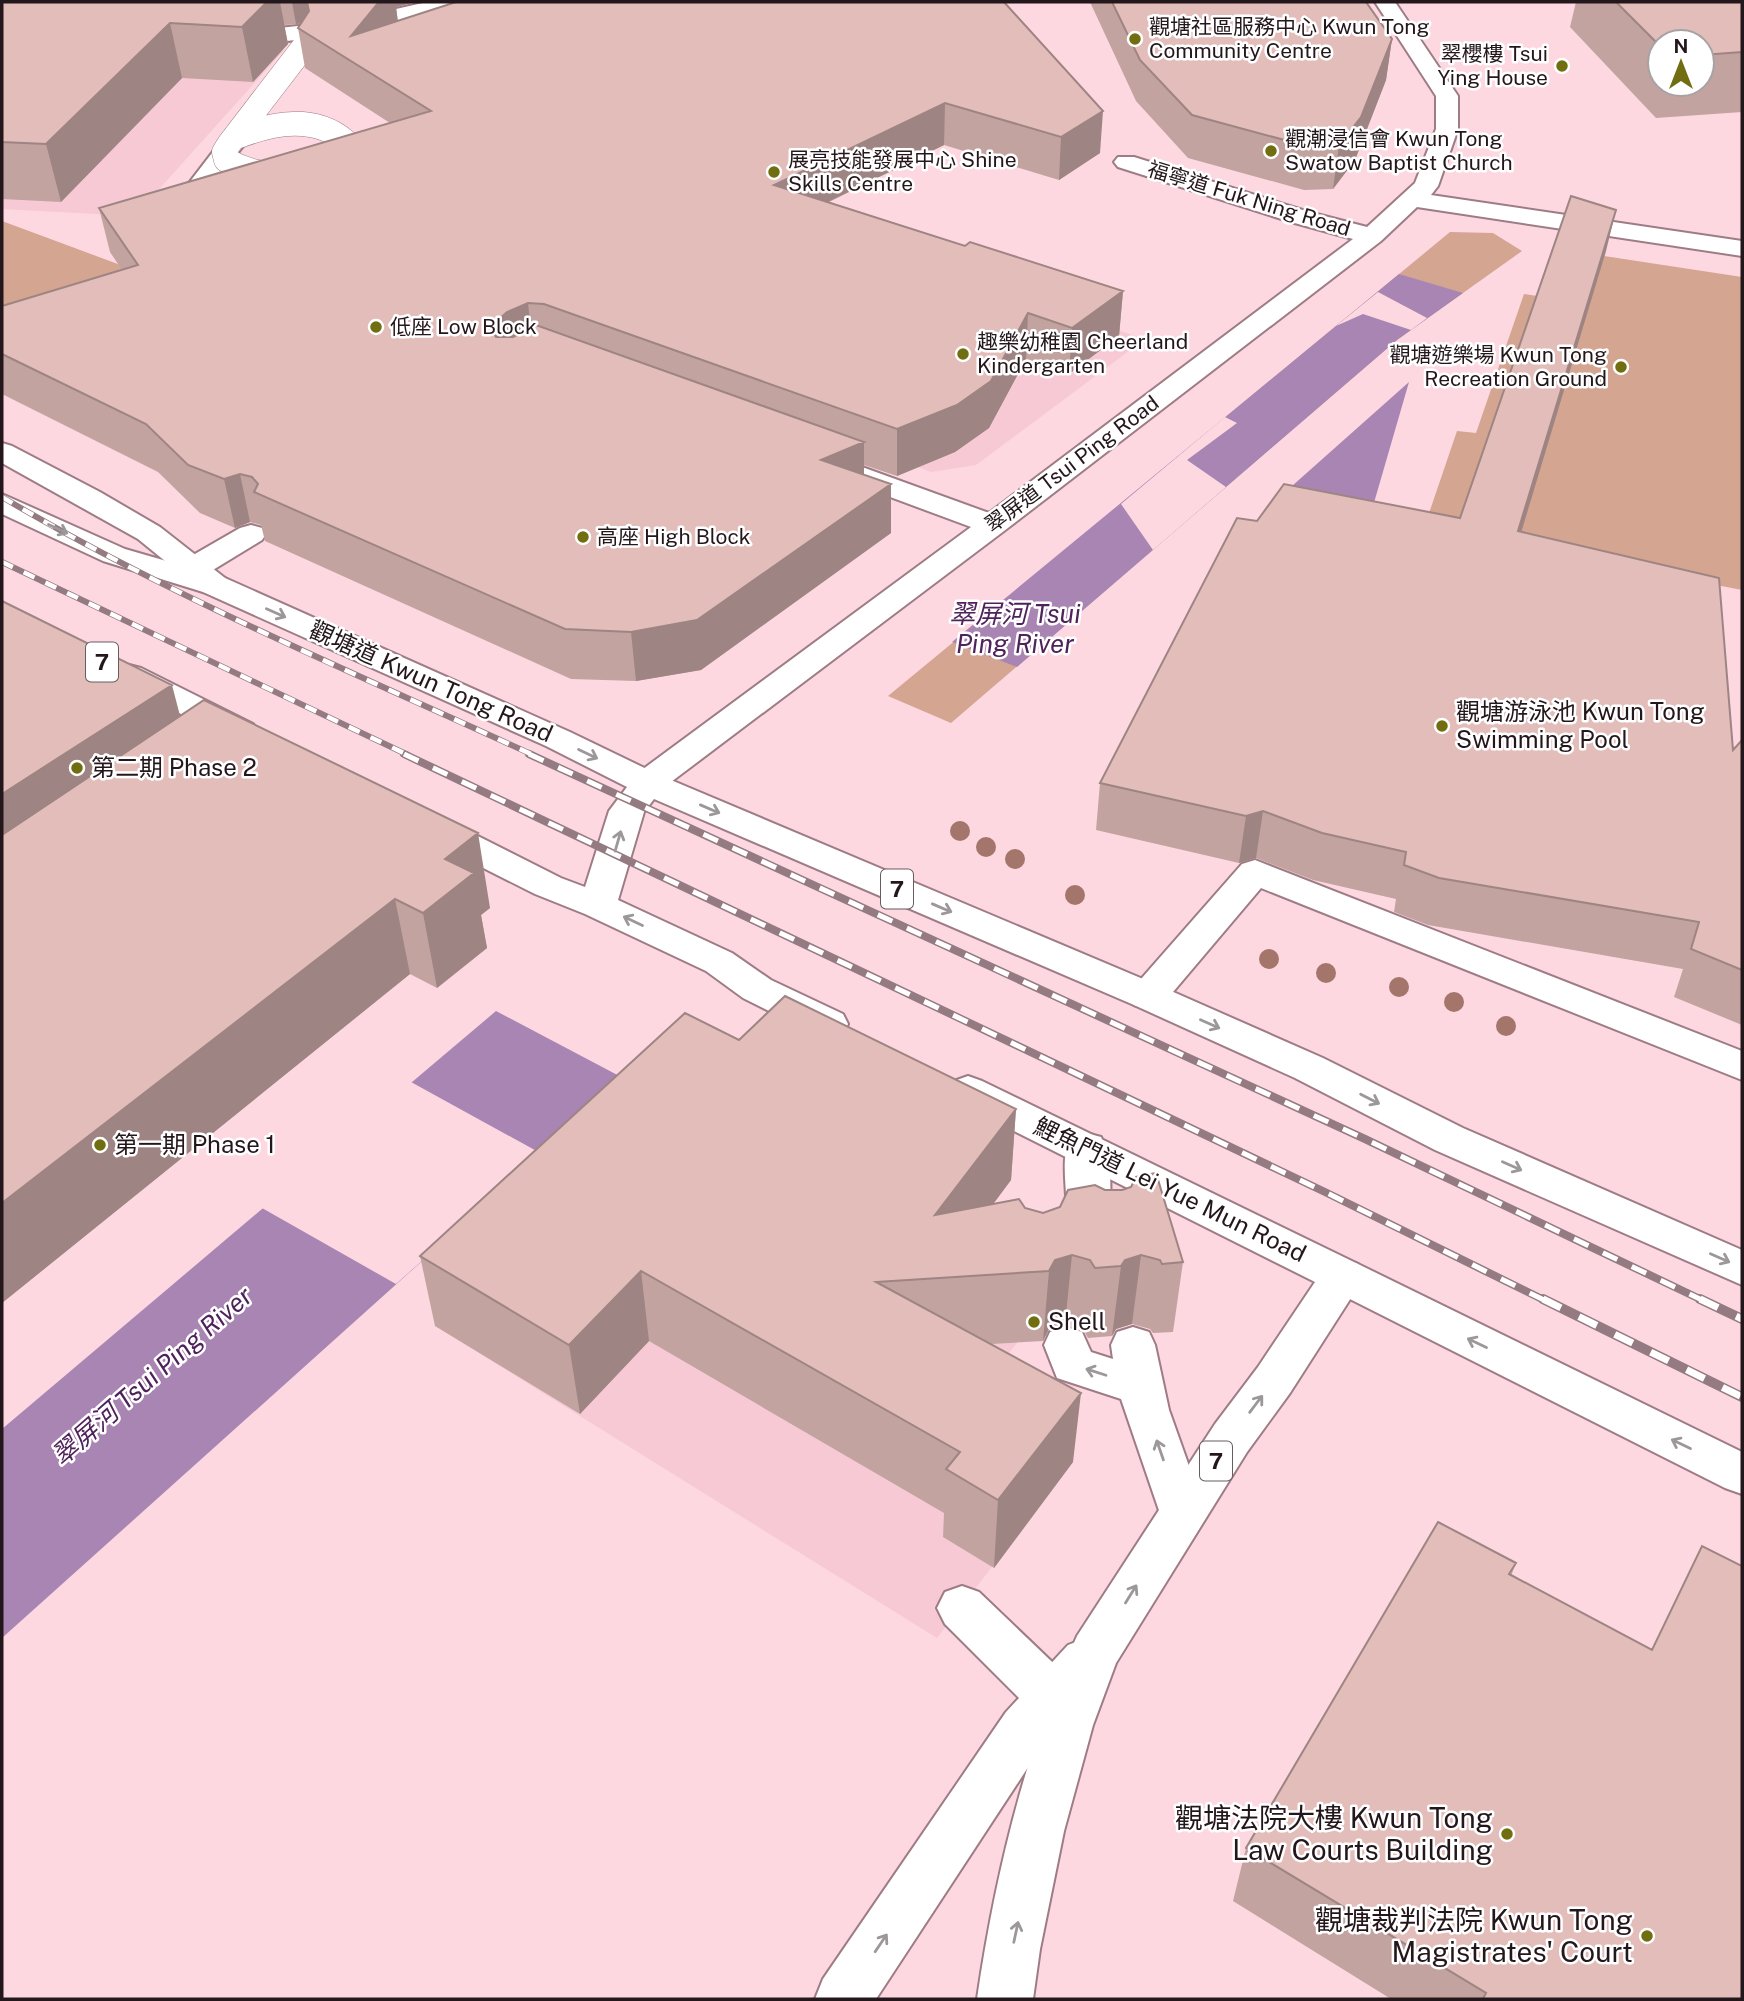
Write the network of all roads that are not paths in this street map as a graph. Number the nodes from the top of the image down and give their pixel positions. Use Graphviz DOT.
graph roads {
  1 [pos="449,2"];
  2 [pos="1385,2"];
  3 [pos="319,31"];
  4 [pos="208,40"];
  5 [pos="1153,146"];
  6 [pos="360,166"];
  7 [pos="1419,193"];
  8 [pos="256,197"];
  9 [pos="230,205"];
  10 [pos="1742,232"];
  11 [pos="1372,236"];
  12 [pos="1742,250"];
  13 [pos="2,452"];
  14 [pos="813,459"];
  15 [pos="2,503"];
  16 [pos="993,524"];
  17 [pos="251,534"];
  18 [pos="203,577"];
  19 [pos="101,662"];
  20 [pos="221,758"];
  21 [pos="647,783"];
  22 [pos="407,815"];
  23 [pos="598,905"];
  24 [pos="1148,996"];
  25 [pos="866,1042"];
  26 [pos="1742,1066"];
  27 [pos="940,1077"];
  28 [pos="1086,1148"];
  29 [pos="1082,1235"];
  30 [pos="1742,1268"];
  31 [pos="1343,1276"];
  32 [pos="1066,1345"];
  33 [pos="1742,1474"];
  34 [pos="1182,1514"];
  35 [pos="962,1608"];
  36 [pos="1095,1652"];
  37 [pos="1053,1698"];
  38 [pos="843,1999"];
  39 [pos="1005,1999"];
  1 -- 3 [label="main road"];
  2 -- 7 [label="main road, 翠屏道 Tsui Ping Road"];
  3 -- 4 [label="main road"];
  3 -- 9 [label="main road, bridge"];
  5 -- 11 [label="main road, 福寧道 Fuk Ning Road"];
  6 -- 8 [label="main road"];
  7 -- 10 [label="main road"];
  7 -- 11 [label="main road, 翠屏道 Tsui Ping Road"];
  7 -- 12 [label="main road"];
  11 -- 16 [label="main road, 翠屏道 Tsui Ping Road"];
  13 -- 18 [label="main road, 觀塘道 Kwun Tong Road"];
  14 -- 16 [label="main road"];
  15 -- 18 [label="main road, 觀塘道 Kwun Tong Road / 7, one-way"];
  16 -- 21 [label="main road, 翠屏道 Tsui Ping Road"];
  17 -- 18 [label="main road"];
  18 -- 21 [label="main road, 觀塘道 Kwun Tong Road / 7, one-way"];
  19 -- 20 [label="main road, 7"];
  23 -- 21 [label="main road, 翠屏道 Tsui Ping Road, one-way"];
  21 -- 24 [label="main road, 7, one-way"];
  22 -- 23 [label="main road"];
  25 -- 23 [label="main road, one-way"];
  24 -- 26 [label="main road"];
  24 -- 30 [label="main road, 7, one-way"];
  27 -- 28 [label="main road, 鯉魚門道 Lei Yue Mun Road"];
  28 -- 29 [label="main road"];
  28 -- 31 [label="main road, 鯉魚門道 Lei Yue Mun Road"];
  33 -- 31 [label="main road, 鯉魚門道 Lei Yue Mun Road, one-way"];
  34 -- 31 [label="main road, 7, one-way"];
  34 -- 32 [label="main road, one-way"];
  36 -- 34 [label="main road, 7, one-way"];
  35 -- 37 [label="main road"];
  36 -- 37 [label="main road"];
  39 -- 36 [label="main road, 7, one-way"];
  38 -- 37 [label="main road, one-way"];
}
